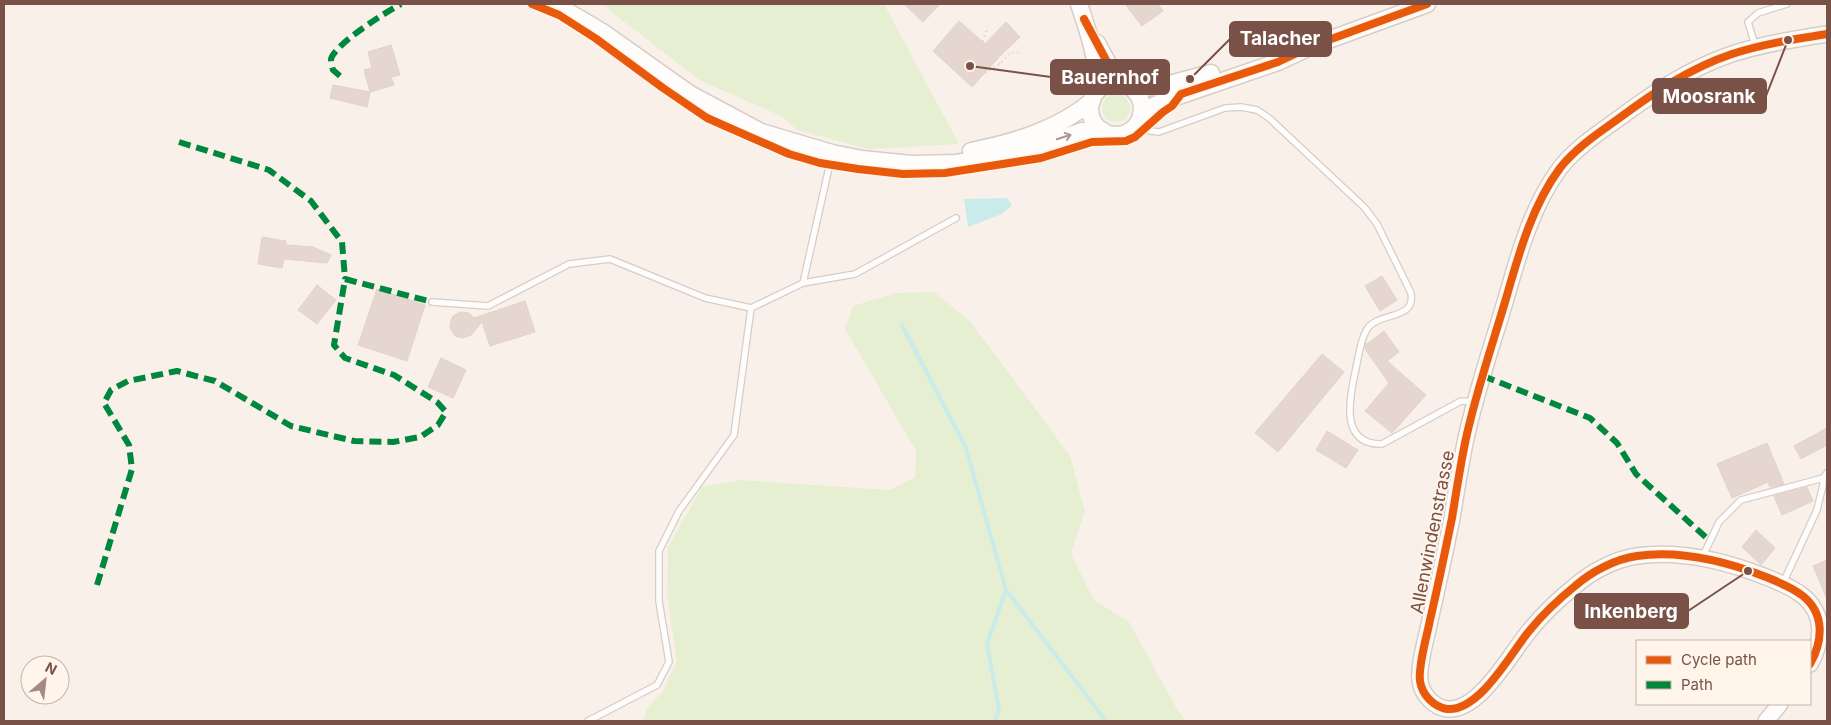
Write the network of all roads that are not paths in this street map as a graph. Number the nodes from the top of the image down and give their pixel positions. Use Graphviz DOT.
graph roads {
  1 [pos="555,4"];
  2 [pos="1427,4"];
  3 [pos="1787,4"];
  4 [pos="1082,11"];
  5 [pos="1827,34"];
  6 [pos="1312,46"];
  7 [pos="1756,47"];
  8 [pos="1127,86"];
  9 [pos="1094,96"];
  10 [pos="1139,119"];
  11 [pos="1102,130"];
  12 [pos="832,154"];
  13 [pos="862,159"];
  14 [pos="956,218"];
  15 [pos="803,283"];
  16 [pos="432,302"];
  17 [pos="750,308"];
  18 [pos="1475,402"];
  19 [pos="1825,475"];
  20 [pos="1702,558"];
  21 [pos="1783,584"];
  22 [pos="1823,621"];
  23 [pos="1811,662"];
  24 [pos="1779,705"];
  25 [pos="588,721"];
  26 [pos="1766,721"];
  1 -- 12 [label="main road"];
  2 -- 6 [label="main road"];
  3 -- 7 [label="lane"];
  4 -- 8 [label="main road"];
  4 -- 9 [label="main road"];
  5 -- 7 [label="street, Allenwindenstrasse"];
  6 -- 8 [label="main road"];
  6 -- 10 [label="main road"];
  7 -- 18 [label="street, Allenwindenstrasse"];
  8 -- 9 [label="main road"];
  8 -- 10 [label="main road"];
  9 -- 11 [label="main road"];
  9 -- 13 [label="main road"];
  10 -- 11 [label="main road"];
  10 -- 18 [label="lane"];
  13 -- 11 [label="main road, one-way"];
  12 -- 13 [label="main road"];
  12 -- 15 [label="lane"];
  14 -- 15 [label="lane"];
  15 -- 17 [label="lane"];
  16 -- 17 [label="lane"];
  17 -- 25 [label="lane"];
  18 -- 20 [label="street, Allenwindenstrasse"];
  19 -- 20 [label="lane"];
  19 -- 21 [label="lane"];
  20 -- 21 [label="street, Allenwindenstrasse"];
  21 -- 22 [label="street, Allenwindenstrasse"];
  22 -- 23 [label="street, Allenwindenstrasse"];
  24 -- 26 [label="street"];
}
